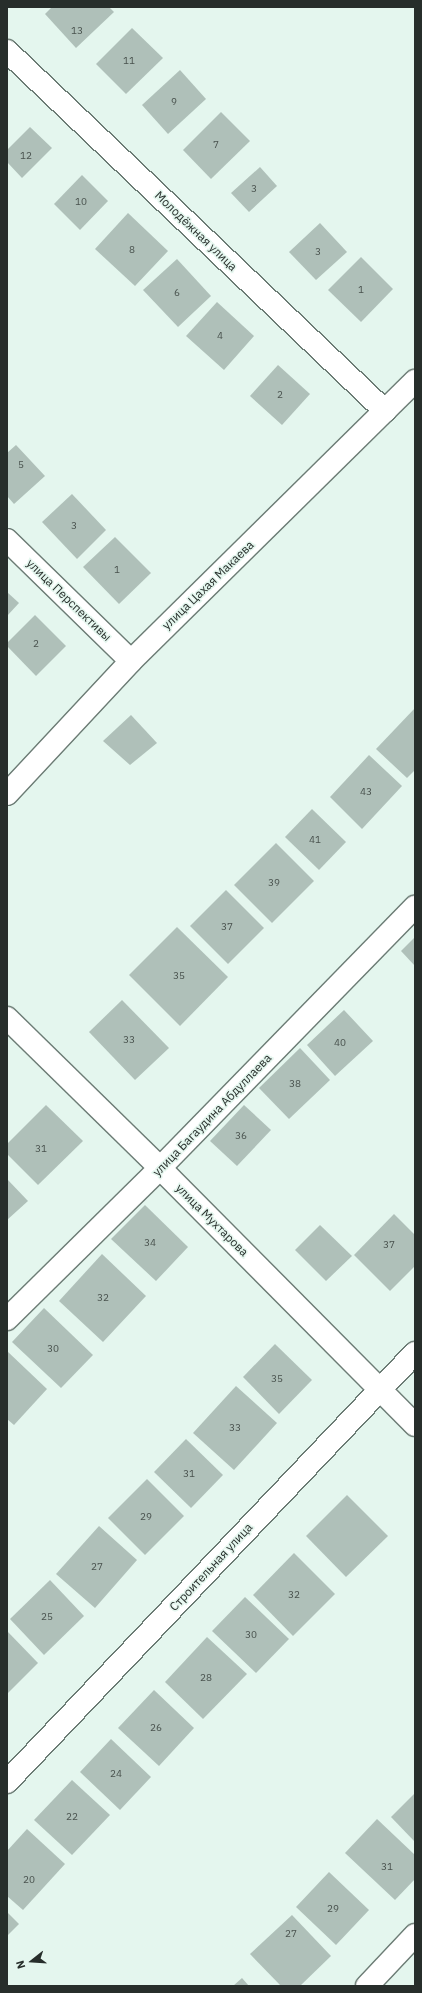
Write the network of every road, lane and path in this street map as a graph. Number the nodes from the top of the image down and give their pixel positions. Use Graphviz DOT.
graph roads {
  1 [pos="7,50"];
  2 [pos="415,381"];
  3 [pos="385,411"];
  4 [pos="7,540"];
  5 [pos="131,661"];
  6 [pos="7,794"];
  7 [pos="415,907"];
  8 [pos="7,1018"];
  9 [pos="160,1168"];
  10 [pos="7,1319"];
  11 [pos="415,1353"];
  12 [pos="379,1389"];
  13 [pos="415,1425"];
  14 [pos="7,1782"];
  15 [pos="415,1936"];
  16 [pos="367,1986"];
  1 -- 3 [label="street, Молодёжная улица"];
  2 -- 3 [label="street, улица Цахая Макаева"];
  3 -- 5 [label="street, улица Цахая Макаева"];
  4 -- 5 [label="street, улица Перспективы"];
  5 -- 6 [label="street, улица Цахая Макаева"];
  7 -- 9 [label="street, улица Багаудина Абдуллаева"];
  8 -- 9 [label="street, улица Мухтарова"];
  9 -- 10 [label="street, улица Багаудина Абдуллаева"];
  9 -- 12 [label="street, улица Мухтарова"];
  11 -- 12 [label="street, Строительная улица"];
  12 -- 13 [label="street, улица Мухтарова"];
  12 -- 14 [label="street, Строительная улица"];
  15 -- 16 [label="street"];
}
